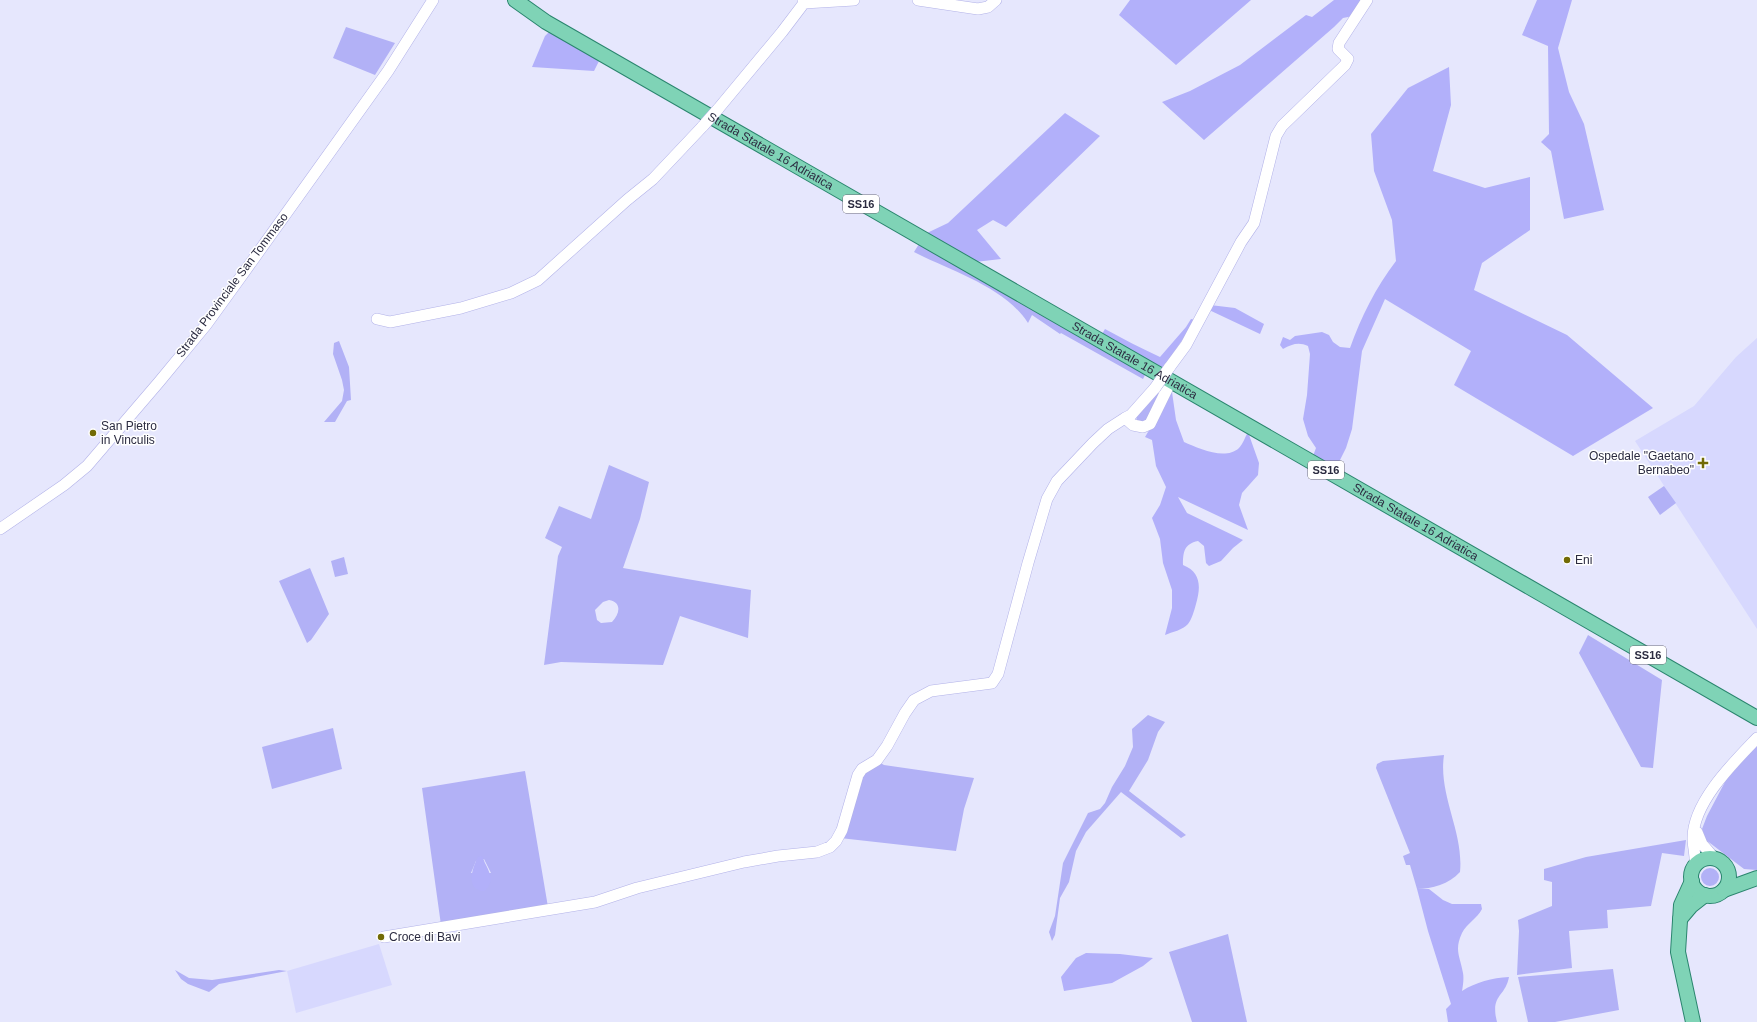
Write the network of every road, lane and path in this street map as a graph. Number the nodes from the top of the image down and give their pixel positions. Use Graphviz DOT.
graph roads {
  1 [pos="515,0"];
  2 [pos="854,0"];
  3 [pos="918,0"];
  4 [pos="996,0"];
  5 [pos="1367,0"];
  6 [pos="803,1"];
  7 [pos="430,2"];
  8 [pos="378,319"];
  9 [pos="1172,377"];
  10 [pos="1125,418"];
  11 [pos="0,529"];
  12 [pos="1757,718"];
  13 [pos="1757,738"];
  14 [pos="1696,822"];
  15 [pos="1721,863"];
  16 [pos="1695,866"];
  17 [pos="1757,877"];
  18 [pos="1692,882"];
  19 [pos="1724,890"];
  20 [pos="1706,895"];
  21 [pos="1680,920"];
  22 [pos="384,937"];
  23 [pos="1693,1022"];
  1 -- 9 [label="main road, Strada Statale 16 Adriatica / SS16"];
  2 -- 6 [label="street"];
  3 -- 4 [label="street"];
  5 -- 9 [label="street"];
  6 -- 8 [label="street, bridge"];
  7 -- 11 [label="street, Strada Provinciale San Tommaso"];
  9 -- 10 [label="street, bridge"];
  9 -- 10 [label="street"];
  9 -- 12 [label="main road, Strada Statale 16 Adriatica / SS16"];
  10 -- 22 [label="street"];
  13 -- 14 [label="street"];
  14 -- 15 [label="street"];
  14 -- 16 [label="street"];
  15 -- 16 [label="main road"];
  15 -- 17 [label="main road"];
  15 -- 19 [label="main road"];
  16 -- 18 [label="main road"];
  17 -- 19 [label="main road"];
  18 -- 20 [label="main road"];
  18 -- 21 [label="main road"];
  19 -- 20 [label="main road"];
  20 -- 21 [label="main road"];
  21 -- 23 [label="main road"];
}
